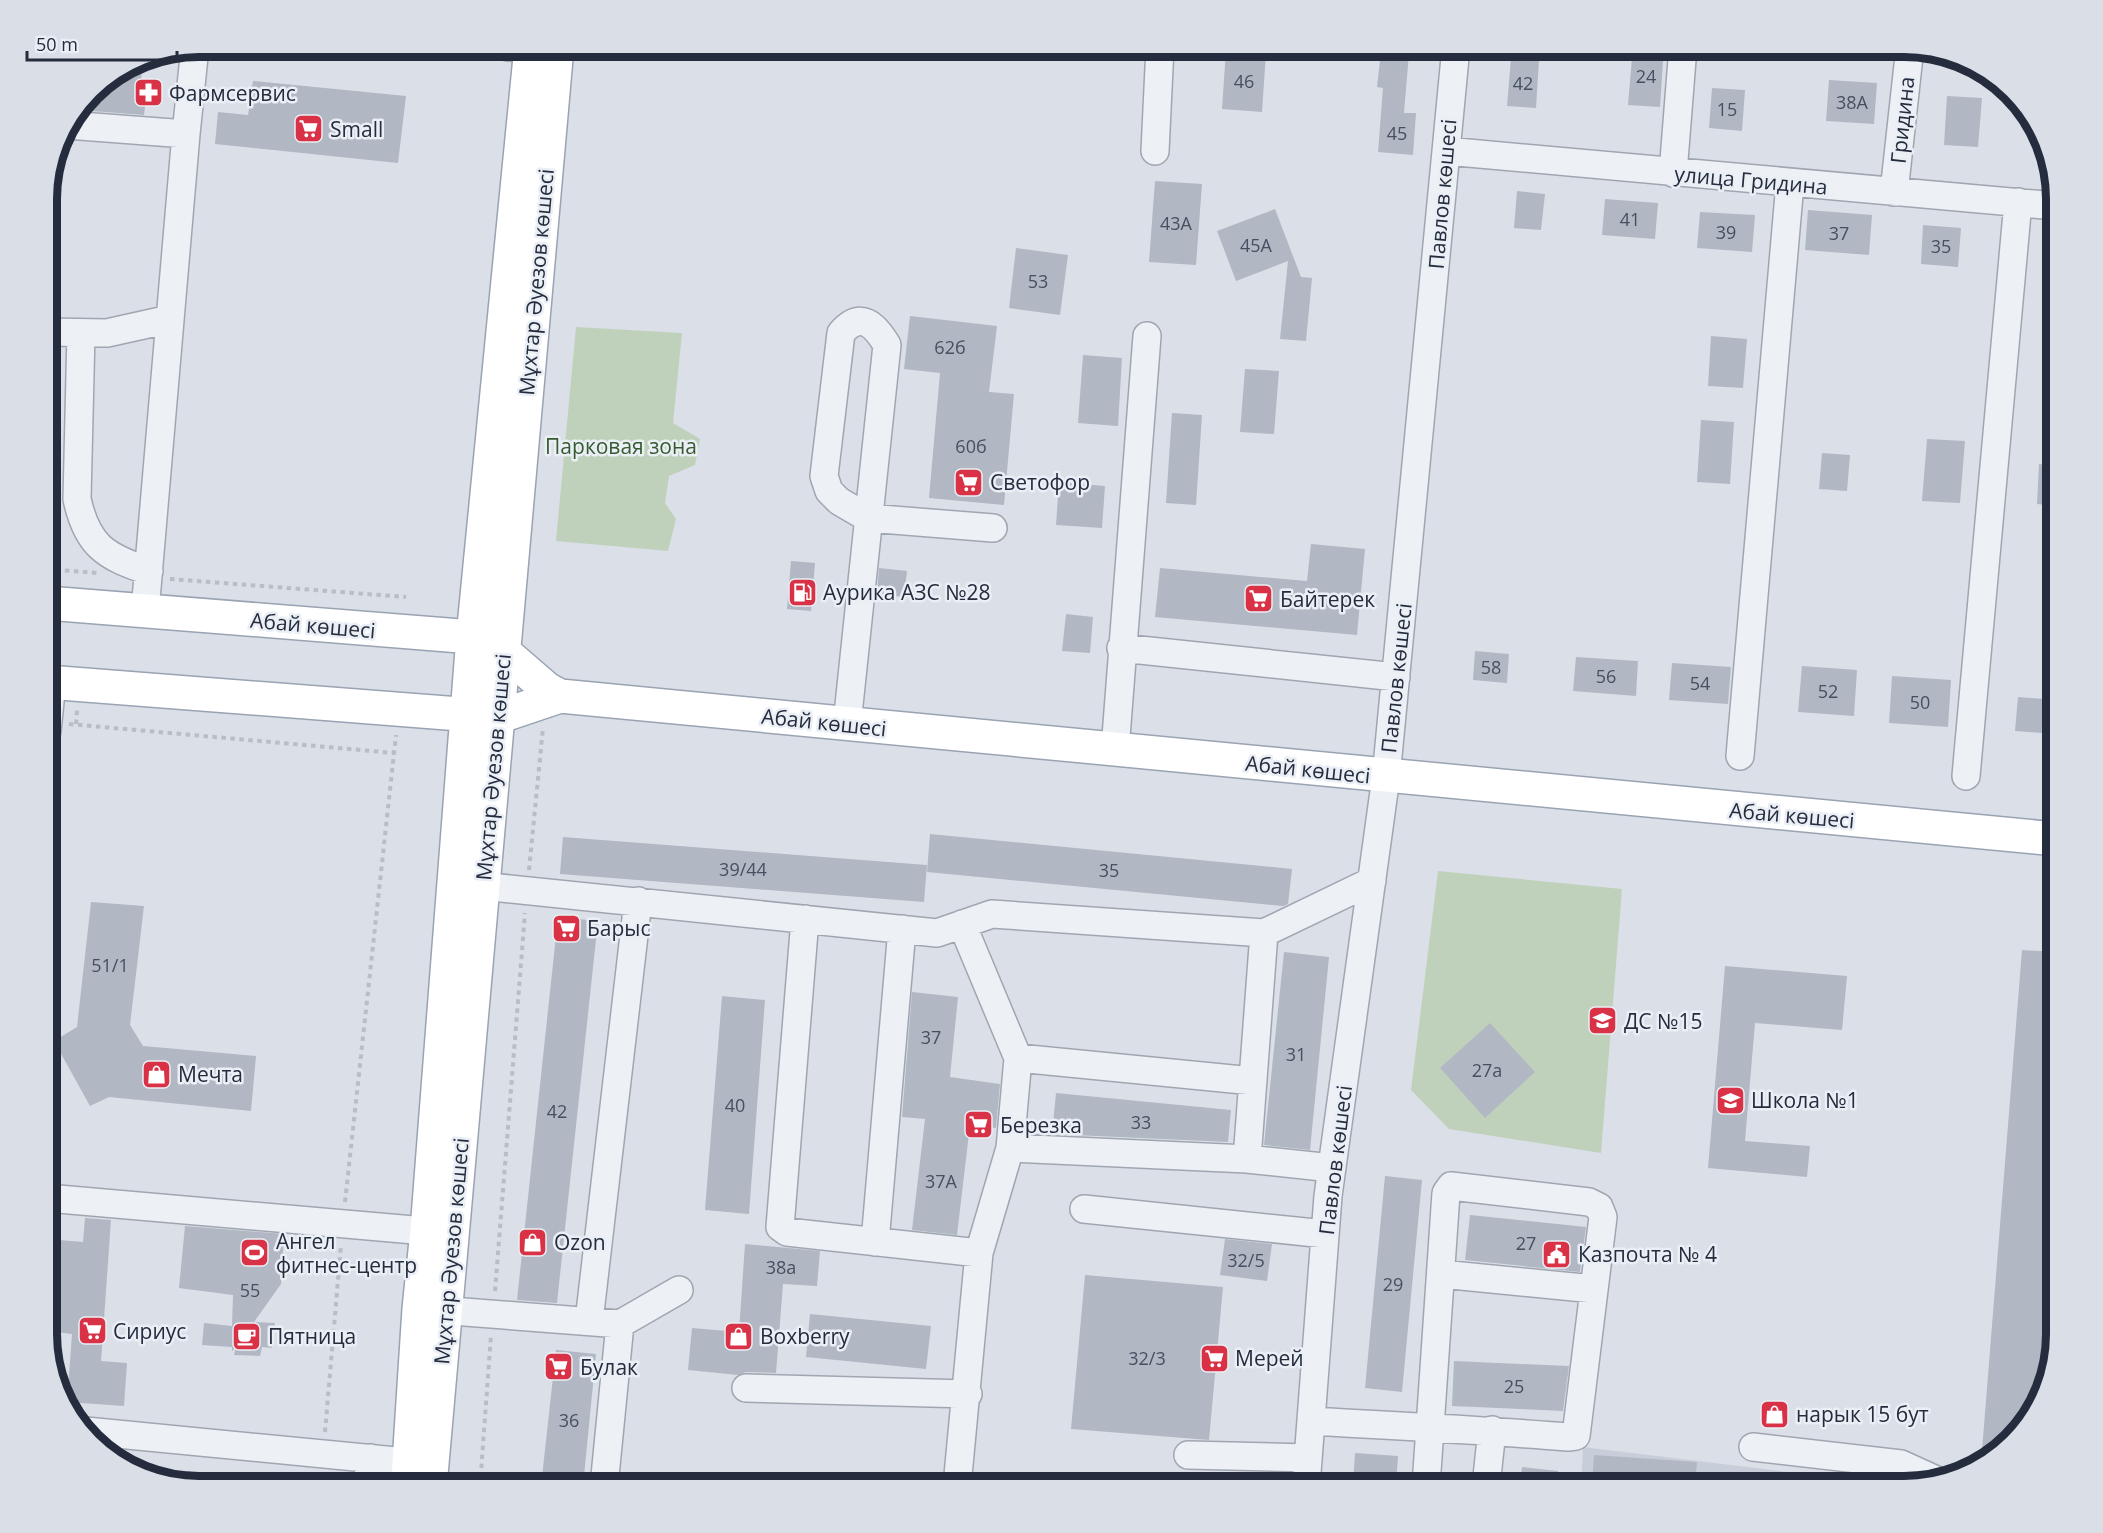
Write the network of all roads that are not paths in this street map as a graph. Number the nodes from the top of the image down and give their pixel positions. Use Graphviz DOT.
graph roads {
  1 [pos="194,57"];
  2 [pos="536,57"];
  3 [pos="536,57"];
  4 [pos="1159,57"];
  5 [pos="1455,57"];
  6 [pos="1682,57"];
  7 [pos="1909,57"];
  8 [pos="77,126"];
  9 [pos="186,134"];
  10 [pos="1155,151"];
  11 [pos="1446,151"];
  12 [pos="1672,173"];
  13 [pos="1790,183"];
  14 [pos="1894,192"];
  15 [pos="2018,202"];
  16 [pos="2046,205"];
  17 [pos="170,319"];
  18 [pos="57,332"];
  19 [pos="81,333"];
  20 [pos="1148,336"];
  21 [pos="867,518"];
  22 [pos="993,528"];
  23 [pos="148,574"];
  24 [pos="57,604"];
  25 [pos="146,611"];
  26 [pos="473,637"];
  27 [pos="1121,648"];
  28 [pos="503,651"];
  29 [pos="1396,677"];
  30 [pos="57,683"];
  31 [pos="553,699"];
  32 [pos="484,716"];
  33 [pos="847,724"];
  34 [pos="1115,750"];
  35 [pos="1740,756"];
  36 [pos="1966,776"];
  37 [pos="1386,777"];
  38 [pos="2046,839"];
  39 [pos="1371,881"];
  40 [pos="469,885"];
  41 [pos="638,901"];
  42 [pos="805,919"];
  43 [pos="962,924"];
  44 [pos="902,929"];
  45 [pos="1264,933"];
  46 [pos="1018,1058"];
  47 [pos="1253,1081"];
  48 [pos="1010,1148"];
  49 [pos="1247,1159"];
  50 [pos="1332,1168"];
  51 [pos="57,1199"];
  52 [pos="1084,1209"];
  53 [pos="440,1232"];
  54 [pos="1325,1234"];
  55 [pos="875,1242"];
  56 [pos="979,1253"];
  57 [pos="1441,1274"];
  58 [pos="1594,1289"];
  59 [pos="679,1290"];
  60 [pos="433,1309"];
  61 [pos="589,1321"];
  62 [pos="620,1324"];
  63 [pos="746,1388"];
  64 [pos="968,1394"];
  65 [pos="1311,1421"];
  66 [pos="1430,1428"];
  67 [pos="1492,1430"];
  68 [pos="97,1432"];
  69 [pos="1753,1447"];
  70 [pos="1188,1455"];
  71 [pos="370,1458"];
  72 [pos="1308,1458"];
  73 [pos="1924,1474"];
  74 [pos="420,1475"];
  75 [pos="368,1476"];
  76 [pos="605,1476"];
  77 [pos="958,1476"];
  78 [pos="1307,1476"];
  79 [pos="1427,1476"];
  80 [pos="1487,1476"];
  1 -- 9 [label="street"];
  2 -- 26 [label="main road, Мұхтар Әуезов көшесі"];
  3 -- 28 [label="main road, Мұхтар Әуезов көшесі"];
  4 -- 10 [label="street"];
  5 -- 11 [label="street, Павлов көшесі"];
  6 -- 12 [label="street"];
  7 -- 14 [label="street, Гридина"];
  8 -- 9 [label="street"];
  9 -- 17 [label="street"];
  11 -- 12 [label="street, улица Гридина"];
  11 -- 29 [label="street, Павлов көшесі"];
  12 -- 13 [label="street, улица Гридина"];
  13 -- 14 [label="street, улица Гридина"];
  13 -- 35 [label="street"];
  14 -- 15 [label="street, улица Гридина"];
  15 -- 16 [label="street, улица Гридина"];
  15 -- 36 [label="street"];
  17 -- 19 [label="street"];
  17 -- 23 [label="street"];
  18 -- 19 [label="street"];
  19 -- 23 [label="street"];
  20 -- 27 [label="street"];
  21 -- 21 [label="street"];
  21 -- 22 [label="street"];
  21 -- 33 [label="street"];
  23 -- 25 [label="street"];
  24 -- 25 [label="main road, Абай көшесі"];
  25 -- 26 [label="main road, Абай көшесі"];
  26 -- 28 [label="main road, Абай көшесі"];
  26 -- 32 [label="main road, Мұхтар Әуезов көшесі"];
  27 -- 29 [label="street"];
  27 -- 34 [label="street"];
  28 -- 31 [label="main road, Абай көшесі"];
  28 -- 32 [label="main road, Мұхтар Әуезов көшесі"];
  29 -- 37 [label="street, Павлов көшесі"];
  30 -- 32 [label="main road, Абай көшесі"];
  31 -- 32 [label="main road, Абай көшесі"];
  31 -- 33 [label="main road, Абай көшесі"];
  32 -- 40 [label="main road, Мұхтар Әуезов көшесі"];
  33 -- 34 [label="main road, Абай көшесі"];
  34 -- 37 [label="main road, Абай көшесі"];
  37 -- 38 [label="main road, Абай көшесі"];
  37 -- 39 [label="street, Павлов көшесі"];
  39 -- 45 [label="street"];
  39 -- 50 [label="street, Павлов көшесі"];
  40 -- 41 [label="street"];
  40 -- 53 [label="main road, Мұхтар Әуезов көшесі"];
  41 -- 42 [label="street"];
  41 -- 61 [label="street"];
  42 -- 44 [label="street"];
  42 -- 55 [label="street"];
  43 -- 44 [label="street"];
  43 -- 45 [label="street"];
  43 -- 46 [label="street"];
  44 -- 55 [label="street"];
  45 -- 47 [label="street"];
  46 -- 47 [label="street"];
  46 -- 48 [label="street"];
  47 -- 49 [label="street"];
  48 -- 49 [label="street"];
  48 -- 56 [label="street"];
  49 -- 50 [label="street"];
  50 -- 54 [label="street, Павлов көшесі"];
  51 -- 53 [label="street"];
  52 -- 54 [label="street"];
  53 -- 60 [label="main road, Мұхтар Әуезов көшесі"];
  54 -- 65 [label="street, Павлов көшесі"];
  55 -- 56 [label="street"];
  56 -- 64 [label="street"];
  57 -- 58 [label="street"];
  57 -- 58 [label="street"];
  57 -- 66 [label="street"];
  58 -- 67 [label="street"];
  59 -- 62 [label="street"];
  60 -- 61 [label="street"];
  60 -- 74 [label="main road, Мұхтар Әуезов көшесі"];
  61 -- 62 [label="street"];
  62 -- 76 [label="street"];
  63 -- 64 [label="street"];
  64 -- 77 [label="street"];
  65 -- 66 [label="street"];
  65 -- 72 [label="street, Павлов көшесі"];
  66 -- 67 [label="street"];
  66 -- 79 [label="street"];
  67 -- 80 [label="street"];
  68 -- 71 [label="street"];
  69 -- 73 [label="street"];
  70 -- 72 [label="street"];
  71 -- 74 [label="street"];
  71 -- 75 [label="street"];
  72 -- 78 [label="street, Павлов көшесі"];
}
